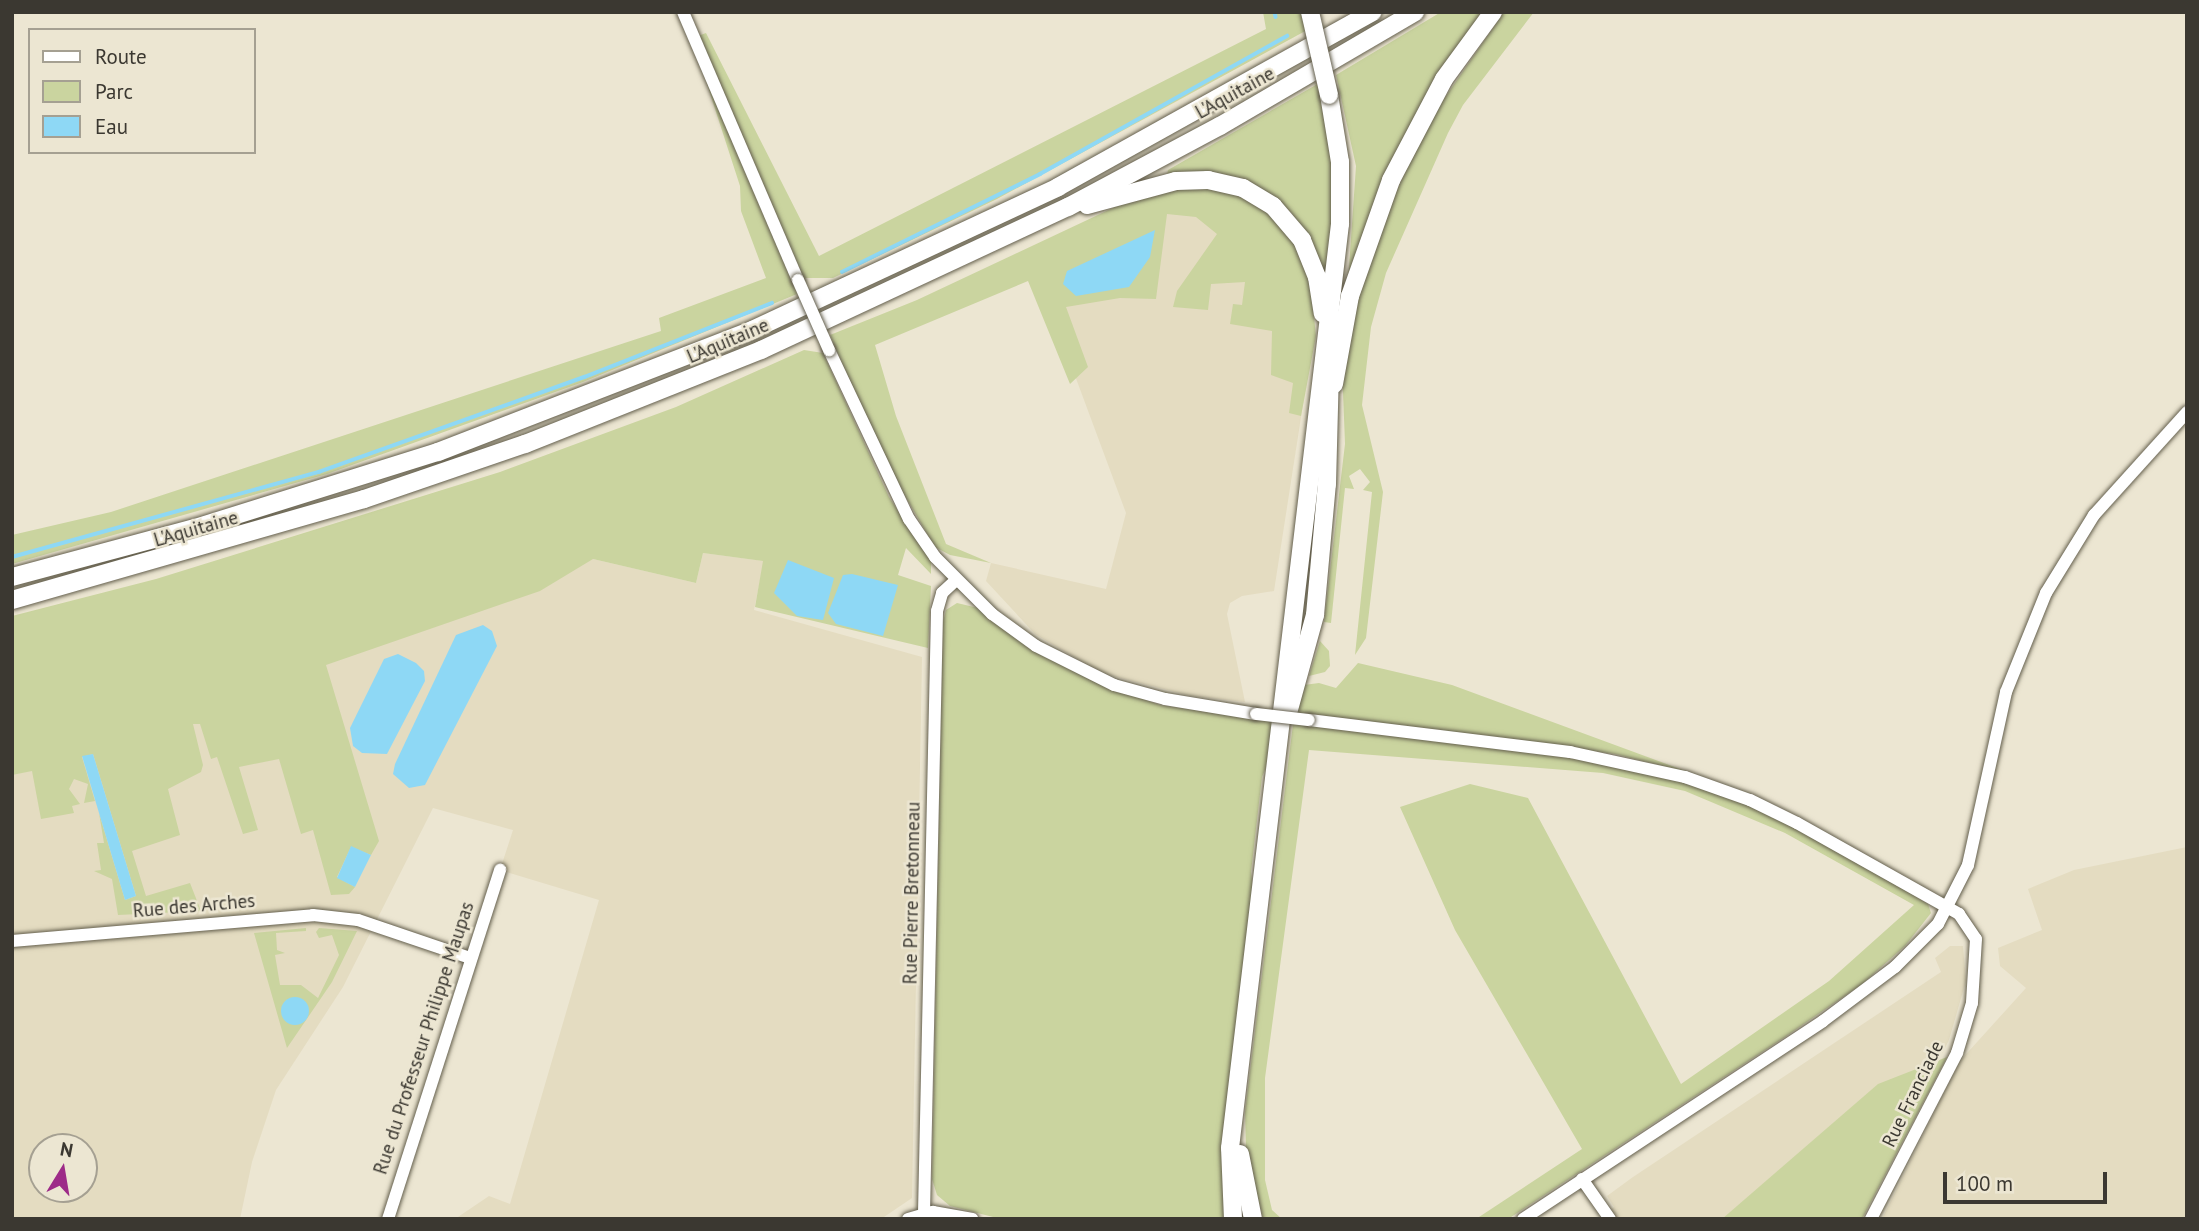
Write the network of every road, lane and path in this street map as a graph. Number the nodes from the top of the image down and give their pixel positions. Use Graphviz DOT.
graph roads {
  1 [pos="683,12"];
  2 [pos="1310,12"];
  3 [pos="1316,12"];
  4 [pos="1373,12"];
  5 [pos="1415,12"];
  6 [pos="1493,12"];
  7 [pos="1331,93"];
  8 [pos="1050,216"];
  9 [pos="1325,330"];
  10 [pos="1331,399"];
  11 [pos="2187,412"];
  12 [pos="12,577"];
  13 [pos="956,580"];
  14 [pos="12,600"];
  15 [pos="1282,729"];
  16 [pos="500,870"];
  17 [pos="1950,907"];
  18 [pos="12,941"];
  19 [pos="470,958"];
  20 [pos="1236,1107"];
  21 [pos="1582,1179"];
  22 [pos="924,1213"];
  23 [pos="388,1219"];
  24 [pos="908,1219"];
  25 [pos="972,1219"];
  26 [pos="1233,1219"];
  27 [pos="1253,1219"];
  28 [pos="1522,1219"];
  29 [pos="1610,1219"];
  30 [pos="1871,1219"];
  1 -- 13 [label="street, bridge"];
  2 -- 7 [label="highway, bridge"];
  3 -- 7 [label="highway"];
  4 -- 12 [label="highway, L'Aquitaine"];
  5 -- 8 [label="highway, L'Aquitaine"];
  6 -- 10 [label="highway"];
  7 -- 9 [label="highway"];
  7 -- 10 [label="highway"];
  8 -- 9 [label="highway"];
  8 -- 14 [label="highway, L'Aquitaine"];
  9 -- 15 [label="highway"];
  10 -- 15 [label="highway"];
  11 -- 17 [label="street"];
  13 -- 17 [label="street, bridge"];
  13 -- 22 [label="street, Rue Pierre Bretonneau"];
  15 -- 20 [label="highway"];
  16 -- 19 [label="street, Rue du Professeur Philippe Maupas"];
  17 -- 21 [label="street"];
  17 -- 30 [label="street, Rue Franciade"];
  18 -- 19 [label="street, Rue des Arches"];
  19 -- 23 [label="street, Rue du Professeur Philippe Maupas"];
  20 -- 26 [label="highway"];
  20 -- 27 [label="highway"];
  21 -- 28 [label="street"];
  21 -- 29 [label="street"];
  22 -- 24 [label="street"];
  22 -- 25 [label="street"];
}
